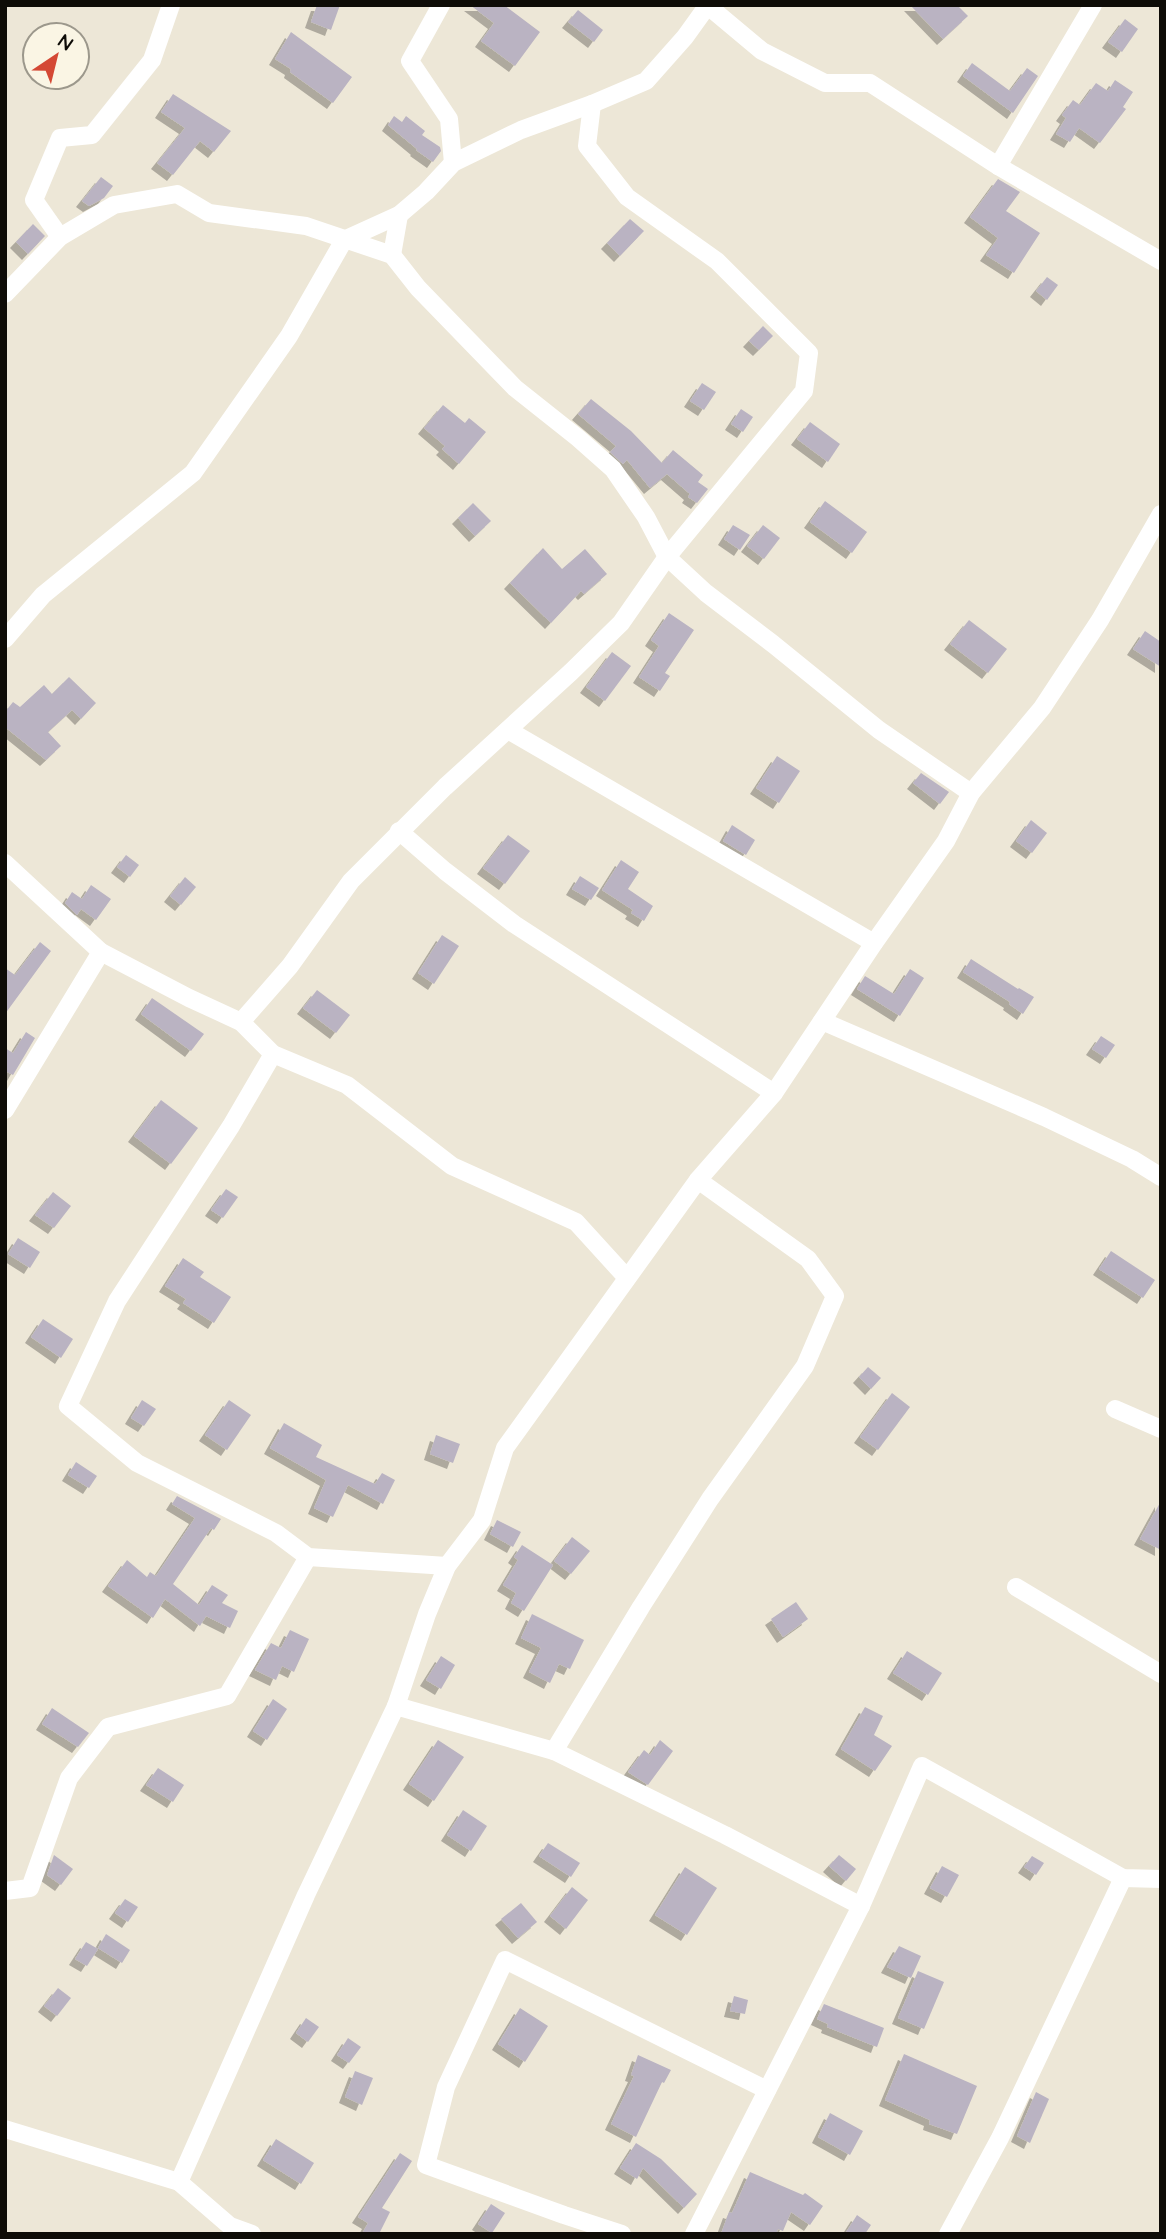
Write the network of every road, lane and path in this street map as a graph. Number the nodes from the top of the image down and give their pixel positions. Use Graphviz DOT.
graph roads {
  1 [pos="171,5"];
  2 [pos="441,5"];
  3 [pos="707,5"];
  4 [pos="1093,5"];
  5 [pos="592,104"];
  6 [pos="453,163"];
  7 [pos="999,166"];
  8 [pos="399,215"];
  9 [pos="61,237"];
  10 [pos="344,240"];
  11 [pos="392,255"];
  12 [pos="1161,261"];
  13 [pos="5,294"];
  14 [pos="1161,514"];
  15 [pos="667,557"];
  16 [pos="5,639"];
  17 [pos="508,730"];
  18 [pos="971,793"];
  19 [pos="399,831"];
  20 [pos="5,863"];
  21 [pos="874,943"];
  22 [pos="101,952"];
  23 [pos="822,1021"];
  24 [pos="241,1022"];
  25 [pos="273,1054"];
  26 [pos="774,1093"];
  27 [pos="5,1110"];
  28 [pos="1161,1177"];
  29 [pos="698,1180"];
  30 [pos="627,1278"];
  31 [pos="1115,1409"];
  32 [pos="1161,1429"];
  33 [pos="308,1556"];
  34 [pos="447,1566"];
  35 [pos="1016,1587"];
  36 [pos="1161,1674"];
  37 [pos="396,1706"];
  38 [pos="554,1751"];
  39 [pos="1123,1878"];
  40 [pos="1161,1879"];
  41 [pos="5,1891"];
  42 [pos="861,1906"];
  43 [pos="767,2090"];
  44 [pos="5,2129"];
  45 [pos="179,2182"];
  46 [pos="251,2234"];
  47 [pos="622,2234"];
  48 [pos="694,2234"];
  49 [pos="948,2234"];
  1 -- 9 [label="street"];
  2 -- 6 [label="street"];
  3 -- 5 [label="street"];
  3 -- 7 [label="street"];
  4 -- 7 [label="street"];
  5 -- 6 [label="street"];
  5 -- 15 [label="street"];
  6 -- 8 [label="street"];
  7 -- 12 [label="street"];
  8 -- 10 [label="street"];
  8 -- 11 [label="street"];
  9 -- 10 [label="street"];
  9 -- 13 [label="street"];
  10 -- 11 [label="street"];
  10 -- 16 [label="street"];
  11 -- 15 [label="street"];
  14 -- 18 [label="street"];
  15 -- 17 [label="street"];
  15 -- 18 [label="street"];
  17 -- 19 [label="street"];
  17 -- 21 [label="street"];
  18 -- 21 [label="street"];
  19 -- 24 [label="street"];
  19 -- 26 [label="street"];
  20 -- 22 [label="street"];
  21 -- 23 [label="street"];
  22 -- 24 [label="street"];
  22 -- 27 [label="street"];
  23 -- 26 [label="street"];
  23 -- 28 [label="street"];
  24 -- 25 [label="street"];
  25 -- 30 [label="street"];
  25 -- 33 [label="street"];
  26 -- 29 [label="street"];
  29 -- 30 [label="street"];
  29 -- 38 [label="street"];
  30 -- 34 [label="street"];
  31 -- 32 [label="street"];
  33 -- 34 [label="street"];
  33 -- 41 [label="street"];
  34 -- 37 [label="street"];
  35 -- 36 [label="street"];
  37 -- 38 [label="street"];
  37 -- 45 [label="street"];
  38 -- 42 [label="street"];
  39 -- 40 [label="street"];
  39 -- 42 [label="street"];
  39 -- 49 [label="street"];
  42 -- 43 [label="street"];
  43 -- 47 [label="street"];
  43 -- 48 [label="street"];
  44 -- 45 [label="street"];
  45 -- 46 [label="street"];
}
